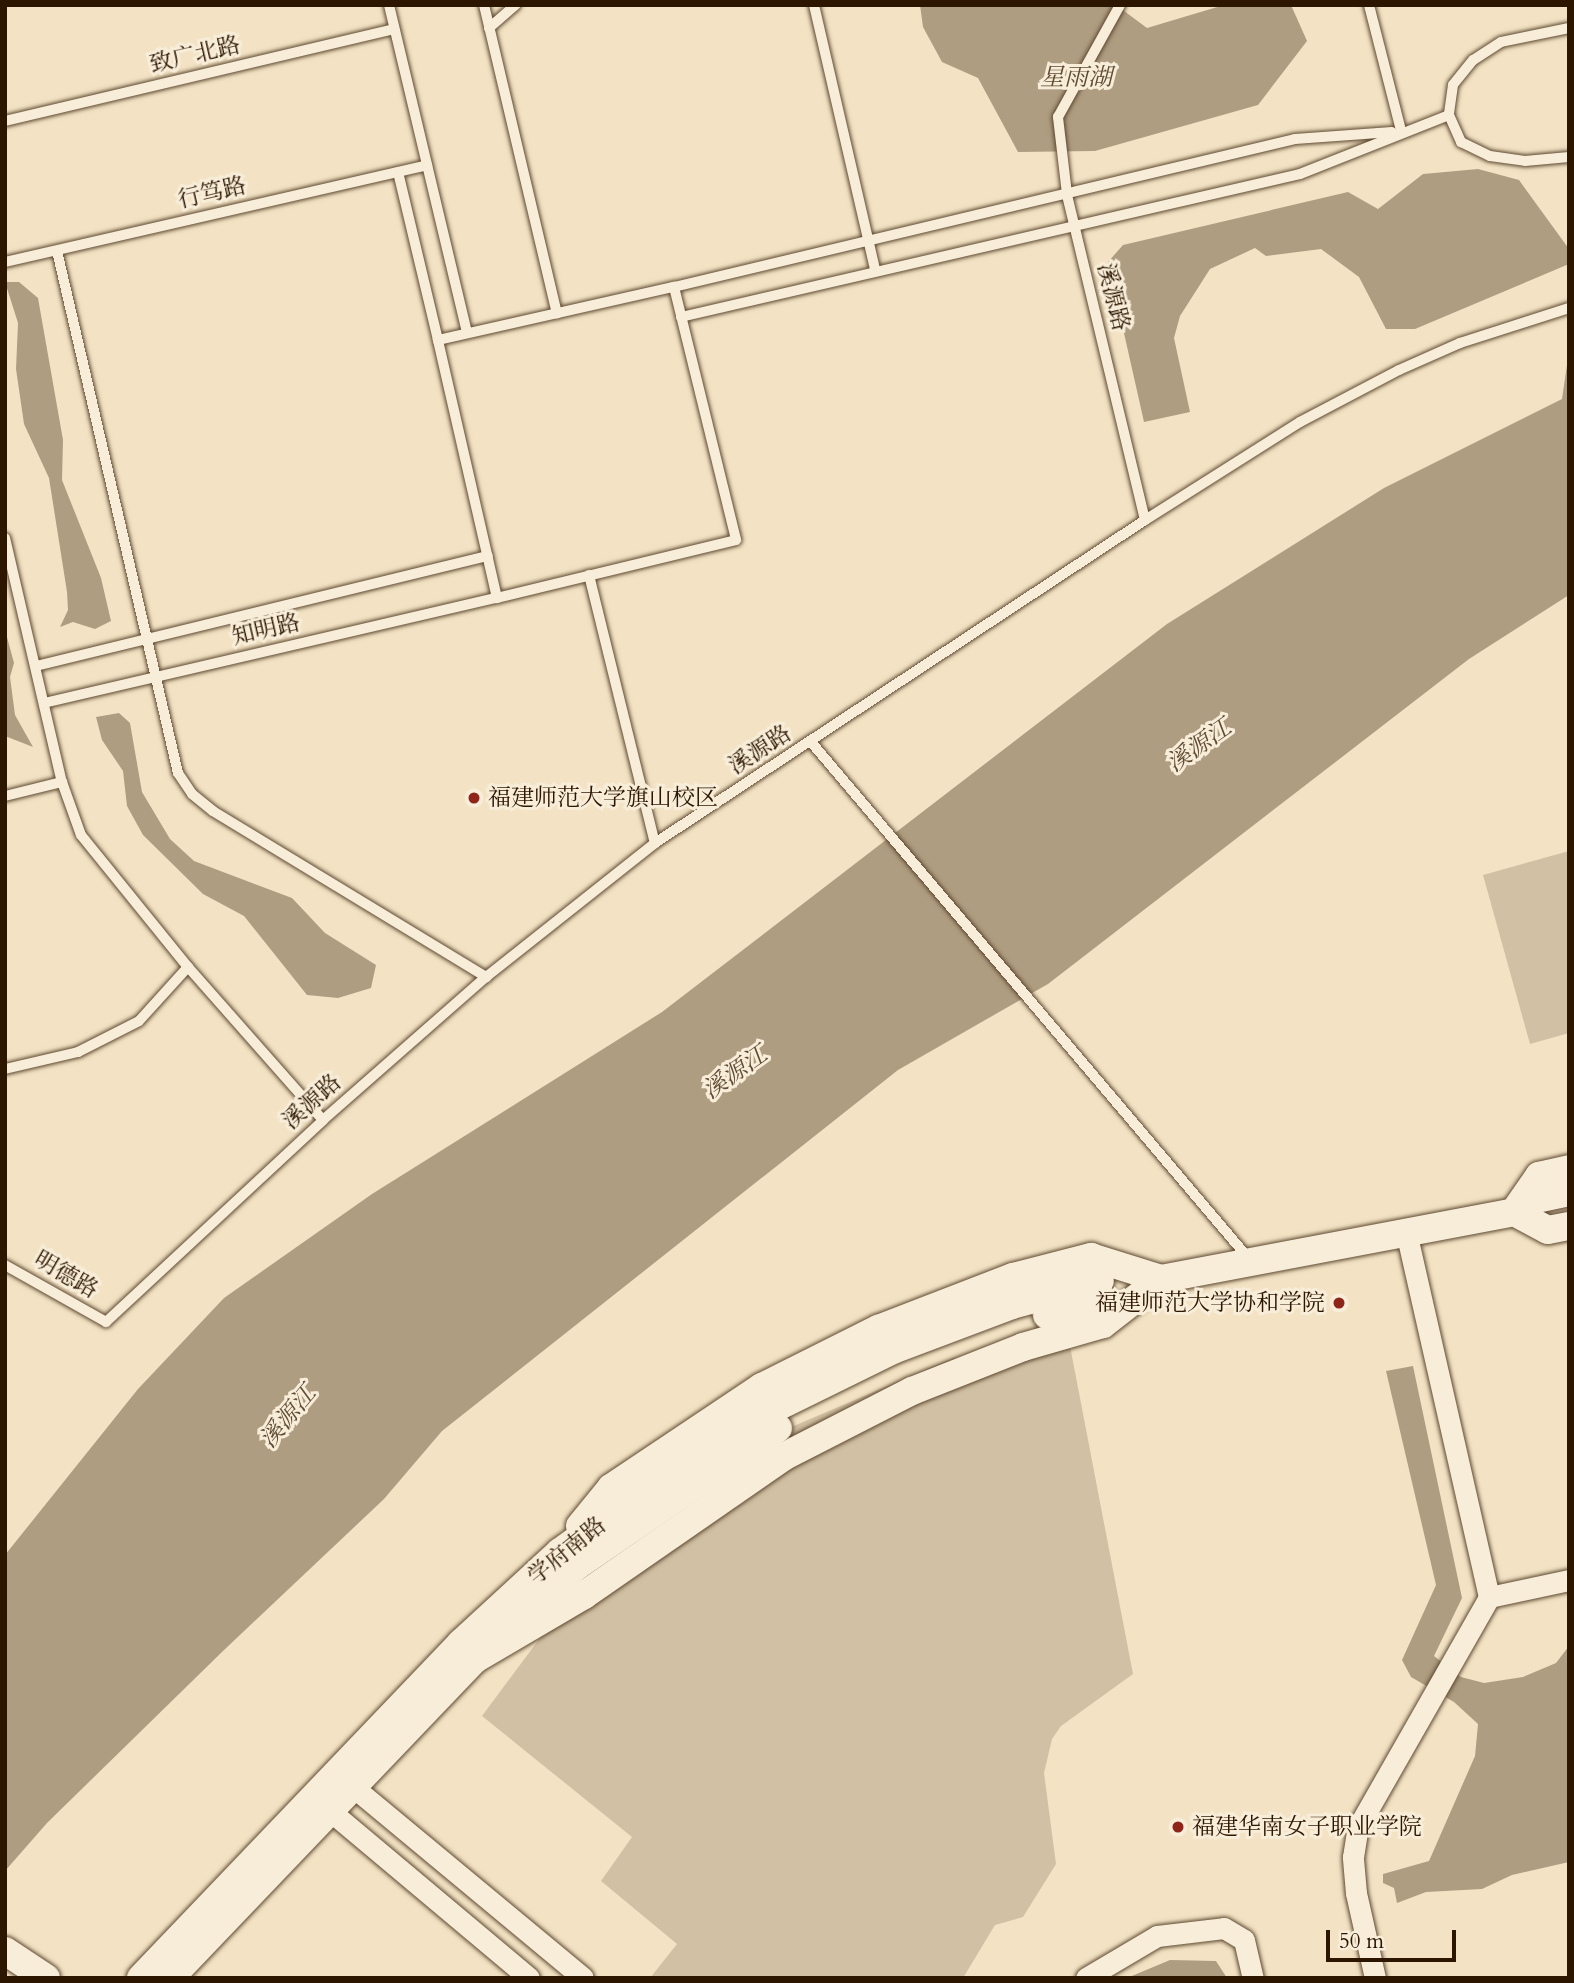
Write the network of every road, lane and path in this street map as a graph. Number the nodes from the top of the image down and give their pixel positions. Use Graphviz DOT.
graph roads {
  1 [pos="389,5"];
  2 [pos="484,5"];
  3 [pos="515,5"];
  4 [pos="814,5"];
  5 [pos="1120,5"];
  6 [pos="1369,5"];
  7 [pos="489,28"];
  8 [pos="1569,28"];
  9 [pos="394,29"];
  10 [pos="1449,115"];
  11 [pos="5,121"];
  12 [pos="1401,131"];
  13 [pos="1569,157"];
  14 [pos="427,166"];
  15 [pos="398,172"];
  16 [pos="1067,194"];
  17 [pos="1074,226"];
  18 [pos="867,241"];
  19 [pos="57,251"];
  20 [pos="5,262"];
  21 [pos="875,270"];
  22 [pos="674,287"];
  23 [pos="1569,308"];
  24 [pos="557,313"];
  25 [pos="681,317"];
  26 [pos="467,333"];
  27 [pos="439,340"];
  28 [pos="1145,520"];
  29 [pos="5,538"];
  30 [pos="488,556"];
  31 [pos="589,575"];
  32 [pos="10,580"];
  33 [pos="497,598"];
  34 [pos="147,639"];
  35 [pos="36,666"];
  36 [pos="155,677"];
  37 [pos="44,704"];
  38 [pos="811,742"];
  39 [pos="62,782"];
  40 [pos="5,796"];
  41 [pos="655,843"];
  42 [pos="188,967"];
  43 [pos="486,977"];
  44 [pos="5,1069"];
  45 [pos="323,1119"];
  46 [pos="1569,1169"];
  47 [pos="1569,1192"];
  48 [pos="1514,1212"];
  49 [pos="1556,1213"];
  50 [pos="1406,1233"];
  51 [pos="1252,1262"];
  52 [pos="5,1265"];
  53 [pos="1161,1279"];
  54 [pos="106,1322"];
  55 [pos="561,1552"];
  56 [pos="1569,1580"];
  57 [pos="1489,1597"];
  58 [pos="475,1659"];
  59 [pos="352,1786"];
  60 [pos="329,1811"];
  61 [pos="5,1951"];
  62 [pos="46,1978"];
  63 [pos="141,1978"];
  64 [pos="170,1978"];
  65 [pos="529,1978"];
  66 [pos="583,1978"];
  67 [pos="1086,1978"];
  68 [pos="1253,1978"];
  69 [pos="1375,1978"];
  1 -- 9 [label="lane"];
  2 -- 7 [label="lane"];
  3 -- 7 [label="lane"];
  4 -- 18 [label="lane"];
  5 -- 16 [label="lane, 溪源路"];
  6 -- 12 [label="lane"];
  7 -- 24 [label="lane"];
  8 -- 10 [label="lane"];
  9 -- 11 [label="lane, 致广北路"];
  9 -- 14 [label="lane"];
  10 -- 12 [label="lane"];
  10 -- 13 [label="lane"];
  12 -- 16 [label="lane"];
  12 -- 17 [label="lane"];
  14 -- 15 [label="lane, 行笃路"];
  14 -- 26 [label="lane"];
  15 -- 19 [label="lane, 行笃路"];
  15 -- 27 [label="lane"];
  16 -- 17 [label="lane, 溪源路"];
  16 -- 18 [label="lane"];
  17 -- 21 [label="lane"];
  17 -- 28 [label="lane, 溪源路"];
  18 -- 21 [label="lane"];
  18 -- 22 [label="lane"];
  19 -- 20 [label="lane, 行笃路"];
  19 -- 34 [label="lane"];
  21 -- 25 [label="lane"];
  22 -- 24 [label="lane"];
  22 -- 25 [label="lane"];
  23 -- 28 [label="lane"];
  24 -- 26 [label="lane"];
  25 -- 31 [label="lane, 知明路"];
  26 -- 27 [label="lane"];
  27 -- 30 [label="lane"];
  28 -- 38 [label="lane, 溪源路"];
  29 -- 32 [label="lane"];
  30 -- 33 [label="lane"];
  30 -- 34 [label="lane, 知明路"];
  31 -- 33 [label="lane, 知明路"];
  31 -- 41 [label="lane"];
  32 -- 35 [label="lane"];
  33 -- 36 [label="lane, 知明路"];
  34 -- 35 [label="lane, 知明路"];
  34 -- 36 [label="lane"];
  35 -- 37 [label="lane"];
  36 -- 37 [label="lane, 知明路"];
  36 -- 43 [label="lane"];
  37 -- 39 [label="lane"];
  38 -- 41 [label="lane, 溪源路"];
  38 -- 51 [label="lane"];
  39 -- 40 [label="lane"];
  39 -- 42 [label="lane"];
  41 -- 43 [label="lane, 溪源路"];
  42 -- 44 [label="lane"];
  42 -- 45 [label="lane"];
  43 -- 45 [label="lane, 溪源路"];
  45 -- 54 [label="lane, 溪源路"];
  46 -- 48 [label="main road"];
  47 -- 49 [label="main road"];
  48 -- 49 [label="main road"];
  48 -- 50 [label="main road"];
  50 -- 51 [label="main road"];
  50 -- 57 [label="street"];
  51 -- 53 [label="main road"];
  52 -- 54 [label="lane, 明德路"];
  53 -- 55 [label="main road"];
  53 -- 58 [label="main road"];
  55 -- 58 [label="main road, 学府南路"];
  55 -- 63 [label="main road, 学府南路"];
  56 -- 57 [label="street"];
  57 -- 69 [label="street"];
  58 -- 59 [label="main road, 学府南路"];
  59 -- 60 [label="main road, 学府南路"];
  59 -- 66 [label="street"];
  60 -- 64 [label="main road, 学府南路"];
  60 -- 65 [label="street"];
  61 -- 62 [label="main road"];
  67 -- 68 [label="street"];
}
